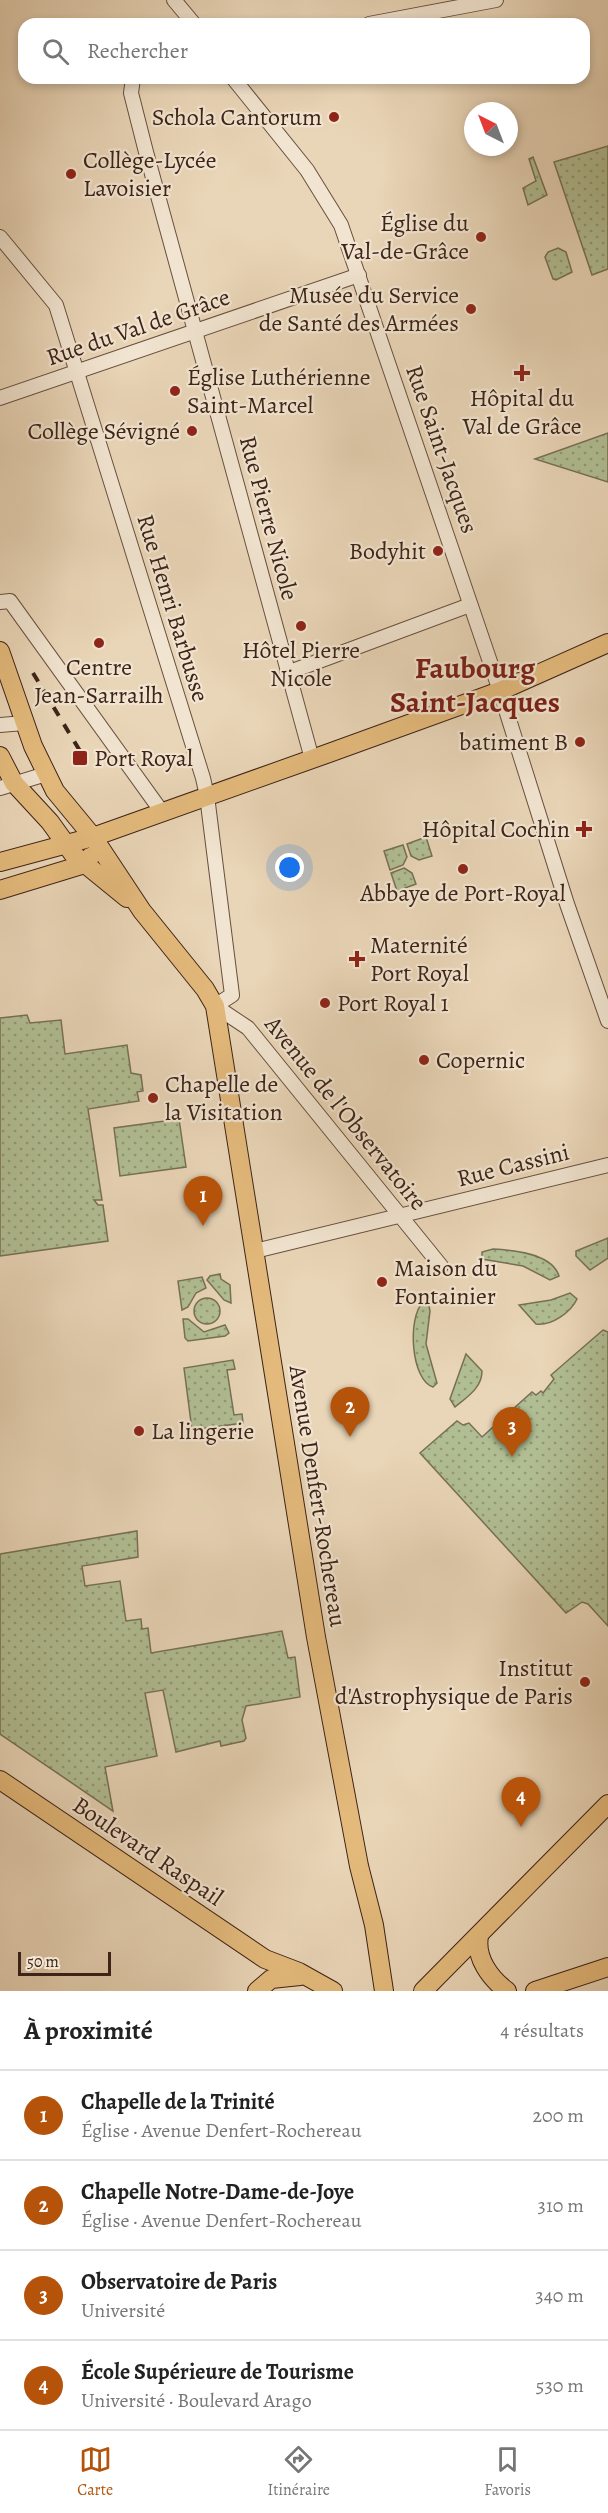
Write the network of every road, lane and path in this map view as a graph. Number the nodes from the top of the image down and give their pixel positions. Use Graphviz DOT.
graph roads {
  1 [pos="174,0"];
  2 [pos="496,0"];
  3 [pos="189,18"];
  4 [pos="401,18"];
  5 [pos="132,84"];
  6 [pos="238,84"];
  7 [pos="0,237"];
  8 [pos="359,275"];
  9 [pos="195,331"];
  10 [pos="77,372"];
  11 [pos="0,399"];
  12 [pos="0,602"];
  13 [pos="470,605"];
  14 [pos="608,642"];
  15 [pos="0,651"];
  16 [pos="287,673"];
  17 [pos="500,691"];
  18 [pos="24,723"];
  19 [pos="0,725"];
  20 [pos="0,756"];
  21 [pos="312,759"];
  22 [pos="46,774"];
  23 [pos="7,785"];
  24 [pos="207,796"];
  25 [pos="162,812"];
  26 [pos="93,837"];
  27 [pos="64,844"];
  28 [pos="0,862"];
  29 [pos="85,864"];
  30 [pos="0,890"];
  31 [pos="142,911"];
  32 [pos="215,1006"];
  33 [pos="608,1021"];
  34 [pos="608,1165"];
  35 [pos="400,1217"];
  36 [pos="255,1251"];
  37 [pos="441,1266"];
  38 [pos="0,1780"];
  39 [pos="608,1804"];
  40 [pos="479,1936"];
  41 [pos="608,1967"];
  42 [pos="271,1970"];
  43 [pos="539,1990"];
  44 [pos="256,1991"];
  45 [pos="333,1991"];
  46 [pos="384,1991"];
  47 [pos="423,1991"];
  48 [pos="507,1991"];
  1 -- 3 [label="street"];
  2 -- 4 [label="street"];
  5 -- 9 [label="street, Rue Pierre Nicole"];
  6 -- 8 [label="street, Rue Saint-Jacques"];
  7 -- 10 [label="street, Rue Henri Barbusse"];
  8 -- 9 [label="street, Rue du Val de Grâce"];
  8 -- 13 [label="street, Rue Saint-Jacques"];
  9 -- 10 [label="street, Rue du Val de Grâce"];
  9 -- 16 [label="street, Rue Pierre Nicole"];
  10 -- 11 [label="street, Rue du Val de Grâce"];
  10 -- 24 [label="street, Rue Henri Barbusse"];
  12 -- 25 [label="street"];
  13 -- 16 [label="street"];
  13 -- 17 [label="street, Rue Saint-Jacques"];
  14 -- 17 [label="main road"];
  15 -- 18 [label="main road, Avenue de l'Observatoire"];
  16 -- 21 [label="street, Rue Pierre Nicole"];
  17 -- 21 [label="main road"];
  17 -- 33 [label="street, Rue Saint-Jacques"];
  18 -- 19 [label="street"];
  18 -- 22 [label="main road, Avenue de l'Observatoire"];
  20 -- 23 [label="main road, Avenue de l'Observatoire"];
  21 -- 24 [label="main road"];
  22 -- 23 [label="street"];
  22 -- 26 [label="main road, Avenue de l'Observatoire"];
  23 -- 27 [label="main road, Avenue de l'Observatoire"];
  24 -- 25 [label="main road"];
  24 -- 32 [label="street, Rue Henri Barbusse"];
  25 -- 26 [label="main road"];
  26 -- 27 [label="main road"];
  26 -- 29 [label="main road"];
  26 -- 31 [label="main road, Avenue de l'Observatoire"];
  27 -- 28 [label="main road"];
  27 -- 29 [label="main road, Avenue de l'Observatoire"];
  29 -- 30 [label="main road"];
  29 -- 31 [label="main road, Avenue de l'Observatoire"];
  31 -- 32 [label="main road, Avenue de l'Observatoire"];
  32 -- 35 [label="street, Avenue de l'Observatoire"];
  32 -- 36 [label="main road, Avenue Denfert-Rochereau"];
  34 -- 35 [label="street, Rue Cassini"];
  35 -- 36 [label="street, Rue Cassini"];
  35 -- 37 [label="street, Avenue de l'Observatoire"];
  36 -- 46 [label="main road, Avenue Denfert-Rochereau"];
  38 -- 42 [label="main road, Boulevard Raspail"];
  39 -- 40 [label="main road"];
  40 -- 47 [label="main road"];
  40 -- 48 [label="main road"];
  41 -- 43 [label="main road"];
  42 -- 44 [label="main road"];
  42 -- 45 [label="main road, Boulevard Raspail"];
}
